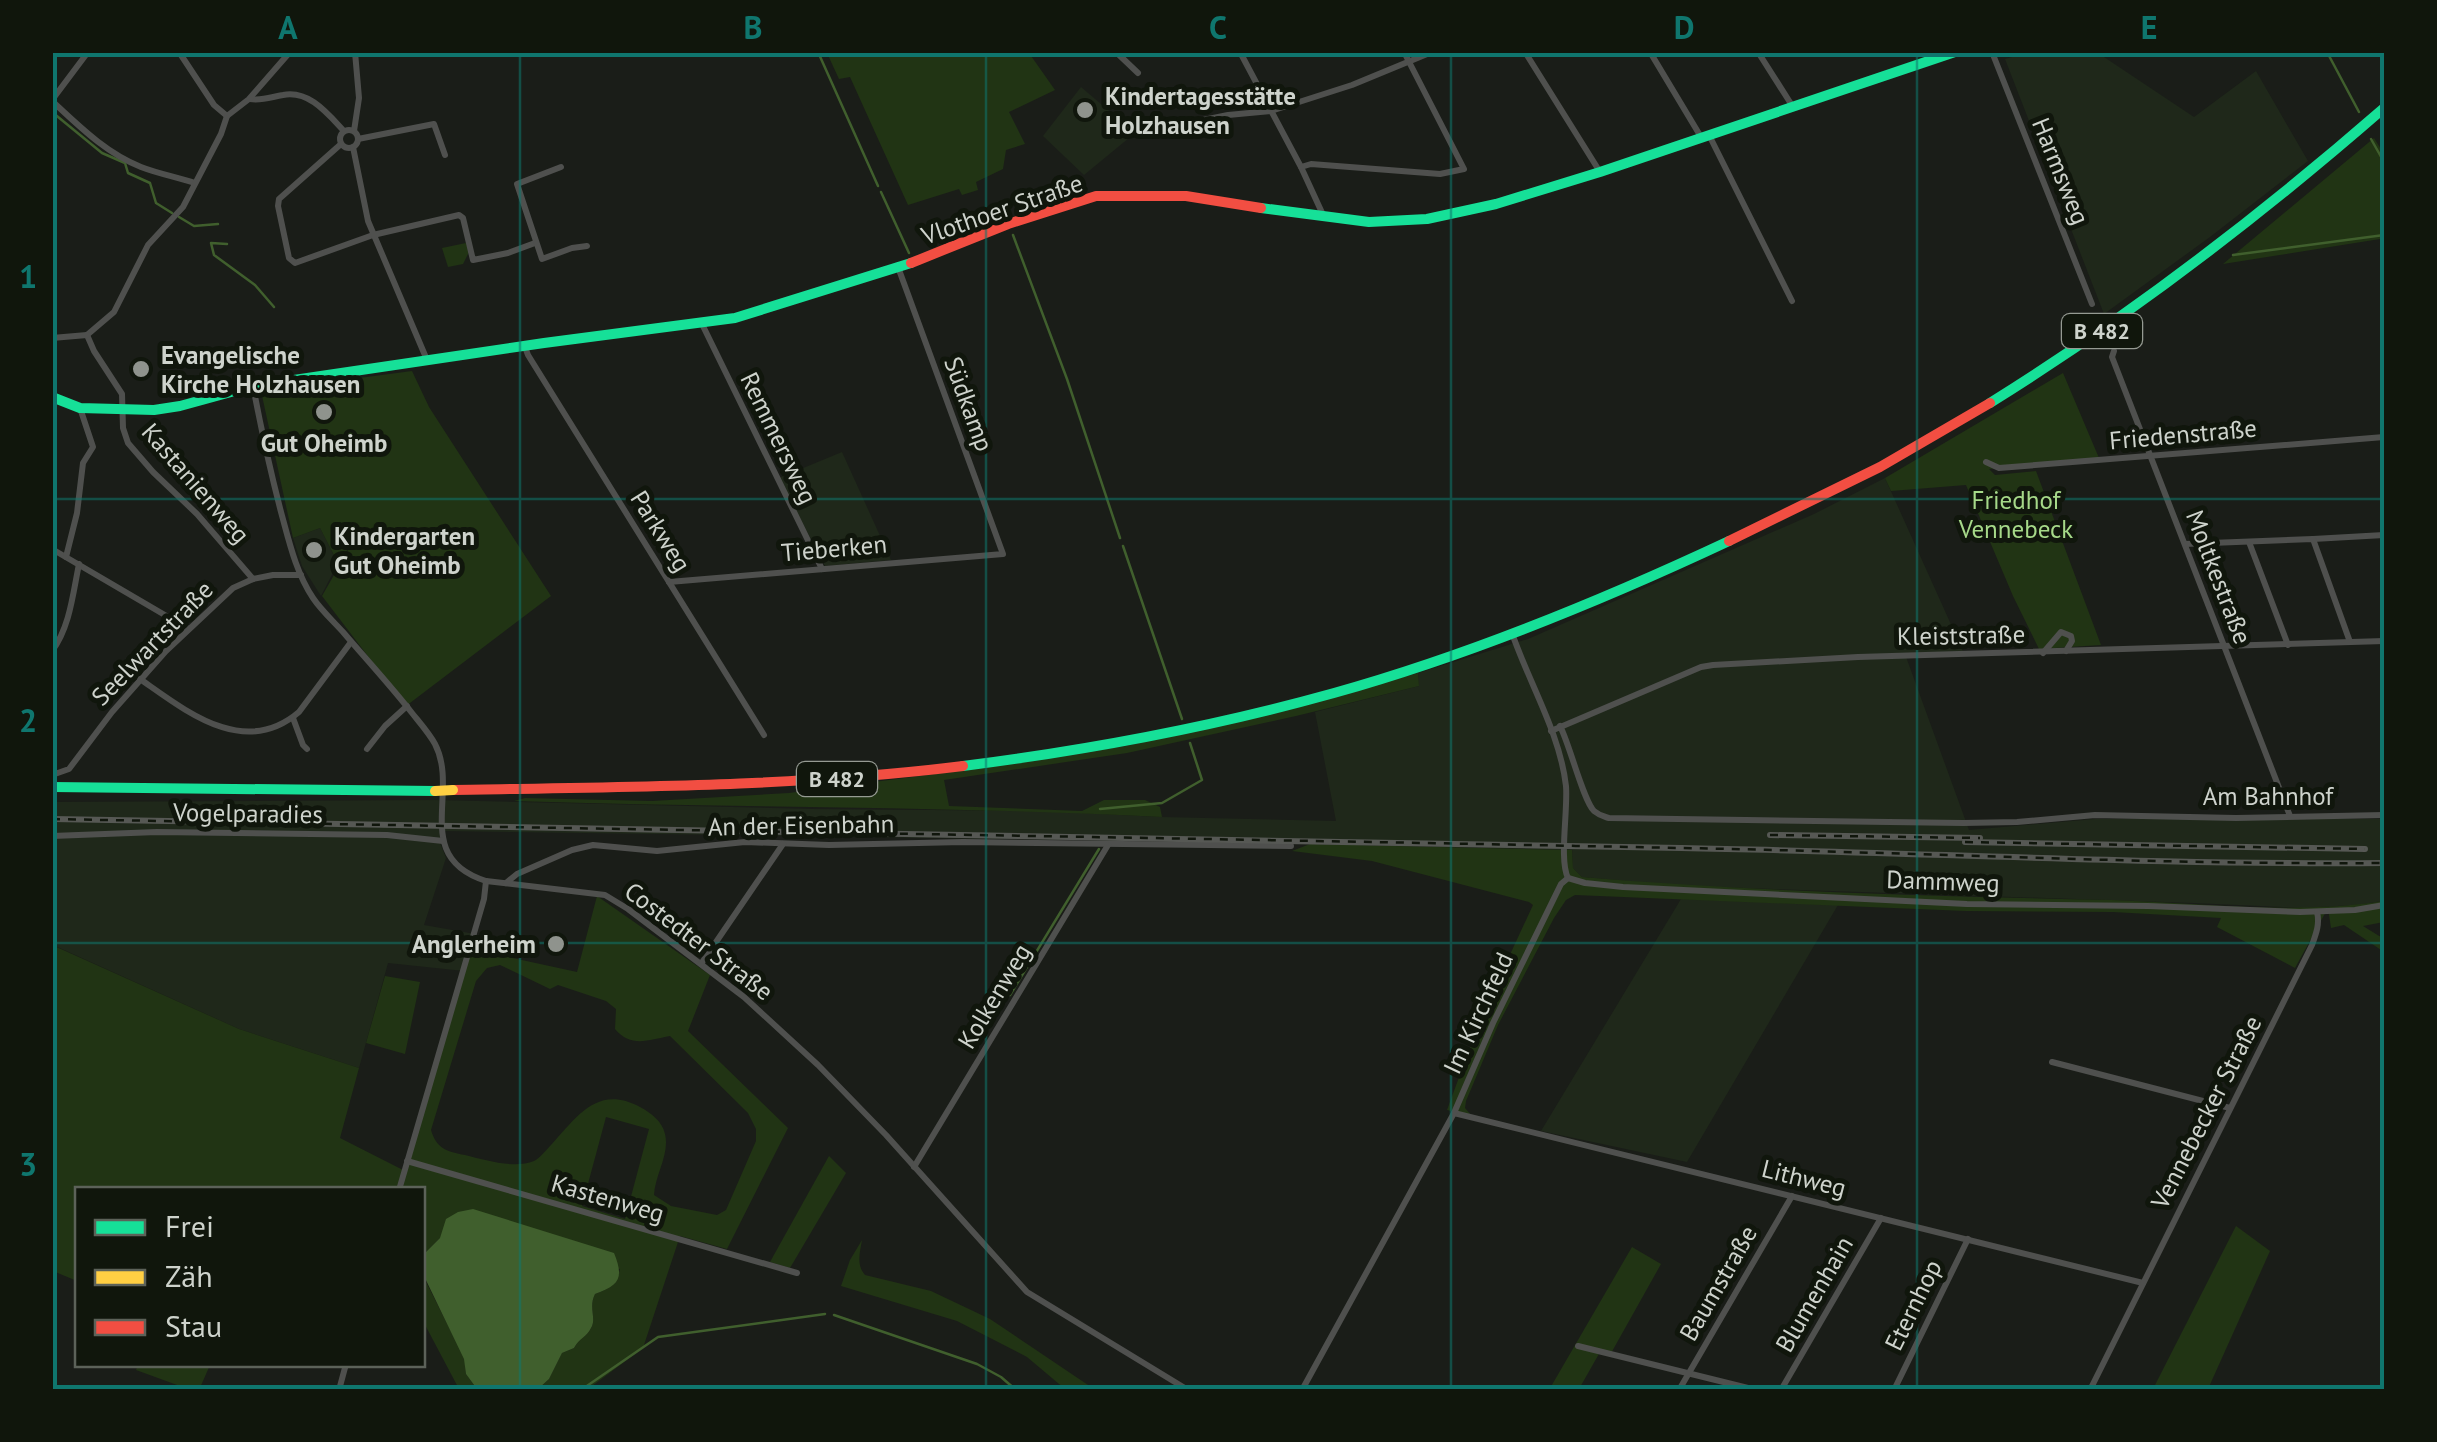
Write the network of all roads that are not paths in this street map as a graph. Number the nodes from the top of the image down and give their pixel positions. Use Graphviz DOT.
graph roads {
  1 [pos="88,52"];
  2 [pos="179,52"];
  3 [pos="290,52"];
  4 [pos="355,52"];
  5 [pos="1116,52"];
  6 [pos="1240,52"];
  7 [pos="1404,52"];
  8 [pos="1432,52"];
  9 [pos="1525,52"];
  10 [pos="1650,52"];
  11 [pos="1758,52"];
  12 [pos="1956,52"];
  13 [pos="1992,52"];
  14 [pos="1410,62"];
  15 [pos="1138,73"];
  16 [pos="249,99"];
  17 [pos="52,101"];
  18 [pos="1794,107"];
  19 [pos="2384,108"];
  20 [pos="1271,110"];
  21 [pos="227,116"];
  22 [pos="354,130"];
  23 [pos="344,131"];
  24 [pos="1139,133"];
  25 [pos="1705,137"];
  26 [pos="358,139"];
  27 [pos="341,144"];
  28 [pos="352,148"];
  29 [pos="445,155"];
  30 [pos="561,166"];
  31 [pos="1301,167"];
  32 [pos="1600,172"];
  33 [pos="195,183"];
  34 [pos="1325,218"];
  35 [pos="373,235"];
  36 [pos="535,242"];
  37 [pos="587,246"];
  38 [pos="898,267"];
  39 [pos="1792,301"];
  40 [pos="2092,304"];
  41 [pos="702,324"];
  42 [pos="88,334"];
  43 [pos="52,338"];
  44 [pos="525,347"];
  45 [pos="2114,351"];
  46 [pos="428,360"];
  47 [pos="253,386"];
  48 [pos="52,396"];
  49 [pos="80,408"];
  50 [pos="122,408"];
  51 [pos="2384,438"];
  52 [pos="2152,456"];
  53 [pos="1986,462"];
  54 [pos="2384,535"];
  55 [pos="2313,538"];
  56 [pos="2249,542"];
  57 [pos="2185,544"];
  58 [pos="52,550"];
  59 [pos="1003,554"];
  60 [pos="66,557"];
  61 [pos="78,564"];
  62 [pos="822,569"];
  63 [pos="301,575"];
  64 [pos="253,578"];
  65 [pos="669,582"];
  66 [pos="187,628"];
  67 [pos="1512,633"];
  68 [pos="2384,641"];
  69 [pos="352,642"];
  70 [pos="2350,642"];
  71 [pos="2288,645"];
  72 [pos="2224,646"];
  73 [pos="52,651"];
  74 [pos="2065,652"];
  75 [pos="2043,653"];
  76 [pos="140,679"];
  77 [pos="406,706"];
  78 [pos="293,718"];
  79 [pos="1560,726"];
  80 [pos="1551,731"];
  81 [pos="764,736"];
  82 [pos="307,749"];
  83 [pos="367,750"];
  84 [pos="52,775"];
  85 [pos="52,787"];
  86 [pos="2384,815"];
  87 [pos="2290,816"];
  88 [pos="52,836"];
  89 [pos="443,842"];
  90 [pos="783,844"];
  91 [pos="1108,845"];
  92 [pos="1292,846"];
  93 [pos="1568,878"];
  94 [pos="486,882"];
  95 [pos="505,884"];
  96 [pos="2384,905"];
  97 [pos="2317,912"];
  98 [pos="701,964"];
  99 [pos="2052,1062"];
  100 [pos="2230,1108"];
  101 [pos="1454,1113"];
  102 [pos="407,1161"];
  103 [pos="914,1167"];
  104 [pos="400,1187"];
  105 [pos="1792,1196"];
  106 [pos="1881,1218"];
  107 [pos="1968,1239"];
  108 [pos="798,1273"];
  109 [pos="2143,1283"];
  110 [pos="1578,1346"];
  111 [pos="1688,1373"];
  112 [pos="1188,1390"];
  113 [pos="1302,1390"];
  114 [pos="1679,1390"];
  115 [pos="1756,1390"];
  116 [pos="1780,1390"];
  117 [pos="1894,1390"];
  118 [pos="2090,1390"];
  1 -- 17 [label="street"];
  2 -- 21 [label="street"];
  3 -- 16 [label="street"];
  4 -- 22 [label="street"];
  5 -- 15 [label="street"];
  6 -- 20 [label="street"];
  7 -- 14 [label="street"];
  8 -- 14 [label="street"];
  9 -- 32 [label="street"];
  10 -- 25 [label="street"];
  11 -- 18 [label="street"];
  12 -- 18 [label="main road, Vlothoer Straße"];
  13 -- 40 [label="street, Harmsweg"];
  14 -- 20 [label="street"];
  14 -- 31 [label="street"];
  16 -- 21 [label="street"];
  16 -- 23 [label="street"];
  17 -- 33 [label="street"];
  18 -- 25 [label="main road, Vlothoer Straße"];
  19 -- 67 [label="main road, B 482"];
  20 -- 24 [label="street"];
  20 -- 31 [label="street"];
  21 -- 33 [label="street"];
  22 -- 23 [label="street"];
  22 -- 26 [label="street"];
  23 -- 27 [label="street"];
  25 -- 32 [label="main road, Vlothoer Straße"];
  25 -- 39 [label="street"];
  26 -- 28 [label="street"];
  26 -- 29 [label="street"];
  27 -- 28 [label="street"];
  27 -- 35 [label="street"];
  28 -- 35 [label="street"];
  30 -- 36 [label="street"];
  31 -- 34 [label="street"];
  32 -- 34 [label="main road, Vlothoer Straße"];
  33 -- 42 [label="street"];
  34 -- 38 [label="main road, Vlothoer Straße"];
  35 -- 36 [label="street"];
  35 -- 46 [label="street"];
  36 -- 37 [label="street"];
  38 -- 41 [label="main road, Vlothoer Straße"];
  38 -- 59 [label="street, Südkamp"];
  41 -- 44 [label="main road, Vlothoer Straße"];
  41 -- 62 [label="street, Remmersweg"];
  42 -- 43 [label="street"];
  42 -- 50 [label="street, Kastanienweg"];
  44 -- 46 [label="main road, Vlothoer Straße"];
  44 -- 65 [label="street, Parkweg"];
  45 -- 52 [label="street, Moltkestraße"];
  46 -- 47 [label="main road, Vlothoer Straße"];
  47 -- 50 [label="main road, Vlothoer Straße"];
  47 -- 63 [label="street"];
  48 -- 49 [label="main road, Vlothoer Straße"];
  49 -- 50 [label="main road, Vlothoer Straße"];
  49 -- 60 [label="street"];
  50 -- 64 [label="street, Kastanienweg"];
  51 -- 52 [label="street, Friedenstraße"];
  52 -- 53 [label="street, Friedenstraße"];
  52 -- 57 [label="street, Moltkestraße"];
  54 -- 55 [label="street"];
  55 -- 56 [label="street"];
  55 -- 70 [label="street"];
  56 -- 57 [label="street"];
  56 -- 71 [label="street"];
  57 -- 72 [label="street, Moltkestraße"];
  58 -- 60 [label="street"];
  59 -- 62 [label="street, Tieberken"];
  60 -- 61 [label="street"];
  61 -- 66 [label="street"];
  61 -- 73 [label="street"];
  62 -- 65 [label="street, Tieberken"];
  63 -- 64 [label="street"];
  63 -- 69 [label="street"];
  64 -- 66 [label="street, Seelwartstraße"];
  65 -- 81 [label="street, Parkweg"];
  66 -- 76 [label="street, Seelwartstraße"];
  67 -- 80 [label="street"];
  67 -- 85 [label="main road, B 482, bridge"];
  68 -- 70 [label="street, Kleiststraße"];
  69 -- 77 [label="street"];
  69 -- 78 [label="street"];
  70 -- 71 [label="street, Kleiststraße"];
  71 -- 72 [label="street, Kleiststraße"];
  72 -- 74 [label="street, Kleiststraße"];
  72 -- 87 [label="street, Moltkestraße"];
  74 -- 75 [label="street, Kleiststraße"];
  74 -- 75 [label="street"];
  75 -- 79 [label="street, Kleiststraße"];
  76 -- 78 [label="street"];
  76 -- 84 [label="street, Seelwartstraße"];
  77 -- 83 [label="street"];
  77 -- 89 [label="street"];
  78 -- 82 [label="street"];
  79 -- 80 [label="street, Kleiststraße"];
  79 -- 87 [label="street, Am Bahnhof"];
  80 -- 93 [label="street"];
  86 -- 87 [label="street, Am Bahnhof"];
  88 -- 89 [label="street, Vogelparadies"];
  89 -- 94 [label="street"];
  90 -- 91 [label="street, An der Eisenbahn"];
  90 -- 95 [label="street, An der Eisenbahn"];
  90 -- 98 [label="street"];
  91 -- 92 [label="street"];
  91 -- 103 [label="street, Kolkenweg"];
  93 -- 97 [label="street, Dammweg"];
  93 -- 101 [label="street, Im Kirchfeld"];
  94 -- 95 [label="street, Costedter Straße"];
  94 -- 102 [label="street"];
  95 -- 98 [label="street, Costedter Straße"];
  96 -- 97 [label="street"];
  97 -- 100 [label="street, Vennebecker Straße"];
  98 -- 103 [label="street, Costedter Straße"];
  99 -- 100 [label="street"];
  100 -- 109 [label="street, Vennebecker Straße"];
  101 -- 105 [label="street, Lithweg"];
  101 -- 113 [label="street, Im Kirchfeld"];
  102 -- 104 [label="street"];
  102 -- 108 [label="street, Kastenweg"];
  103 -- 112 [label="street, Costedter Straße"];
  105 -- 106 [label="street, Lithweg"];
  105 -- 111 [label="street, Baumstraße"];
  106 -- 107 [label="street, Lithweg"];
  106 -- 116 [label="street, Blumenhain"];
  107 -- 109 [label="street, Lithweg"];
  107 -- 117 [label="street, Eternhop"];
  109 -- 118 [label="street, Vennebecker Straße"];
  110 -- 111 [label="street"];
  111 -- 114 [label="street, Baumstraße"];
  111 -- 115 [label="street"];
}
